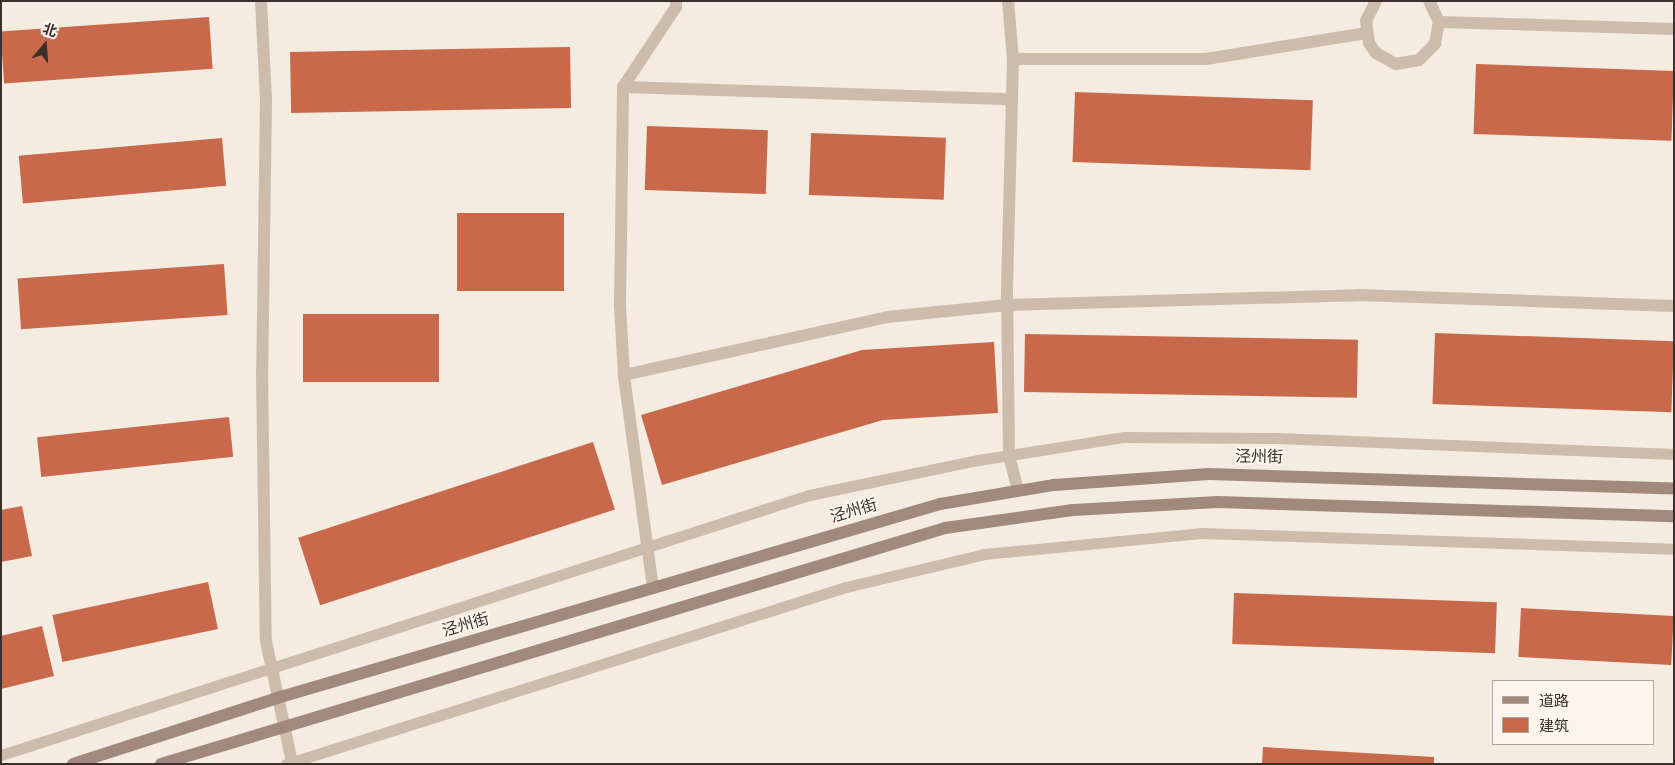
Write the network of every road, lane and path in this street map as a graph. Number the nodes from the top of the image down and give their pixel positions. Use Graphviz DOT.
graph roads {
  1 [pos="261,1"];
  2 [pos="676,1"];
  3 [pos="1008,1"];
  4 [pos="1376,1"];
  5 [pos="1428,1"];
  6 [pos="1439,22"];
  7 [pos="1674,29"];
  8 [pos="1366,33"];
  9 [pos="1013,59"];
  10 [pos="623,87"];
  11 [pos="1012,99"];
  12 [pos="1007,305"];
  13 [pos="1674,306"];
  14 [pos="624,375"];
  15 [pos="1674,454"];
  16 [pos="1009,455"];
  17 [pos="1674,489"];
  18 [pos="1018,491"];
  19 [pos="1674,516"];
  20 [pos="645,546"];
  21 [pos="1674,549"];
  22 [pos="653,588"];
  23 [pos="270,667"];
  24 [pos="277,698"];
  25 [pos="283,724"];
  26 [pos="1,755"];
  27 [pos="289,763"];
  28 [pos="73,764"];
  29 [pos="161,764"];
  1 -- 23 [label="street"];
  2 -- 10 [label="street"];
  3 -- 9 [label="street"];
  4 -- 8 [label="street"];
  5 -- 6 [label="street"];
  6 -- 7 [label="street"];
  6 -- 8 [label="street"];
  8 -- 9 [label="street"];
  9 -- 11 [label="street"];
  10 -- 11 [label="street"];
  10 -- 14 [label="street"];
  11 -- 12 [label="street"];
  12 -- 13 [label="street"];
  12 -- 14 [label="street"];
  12 -- 16 [label="street"];
  14 -- 20 [label="street"];
  15 -- 16 [label="lane"];
  16 -- 18 [label="street"];
  16 -- 20 [label="lane"];
  17 -- 18 [label="main road, 泾州街"];
  18 -- 22 [label="main road, 泾州街"];
  19 -- 25 [label="main road"];
  20 -- 22 [label="street"];
  20 -- 23 [label="lane"];
  21 -- 27 [label="lane"];
  22 -- 24 [label="main road, 泾州街"];
  23 -- 24 [label="street"];
  23 -- 26 [label="lane"];
  24 -- 25 [label="street"];
  24 -- 28 [label="main road, 泾州街"];
  25 -- 27 [label="street"];
  25 -- 29 [label="main road"];
}
